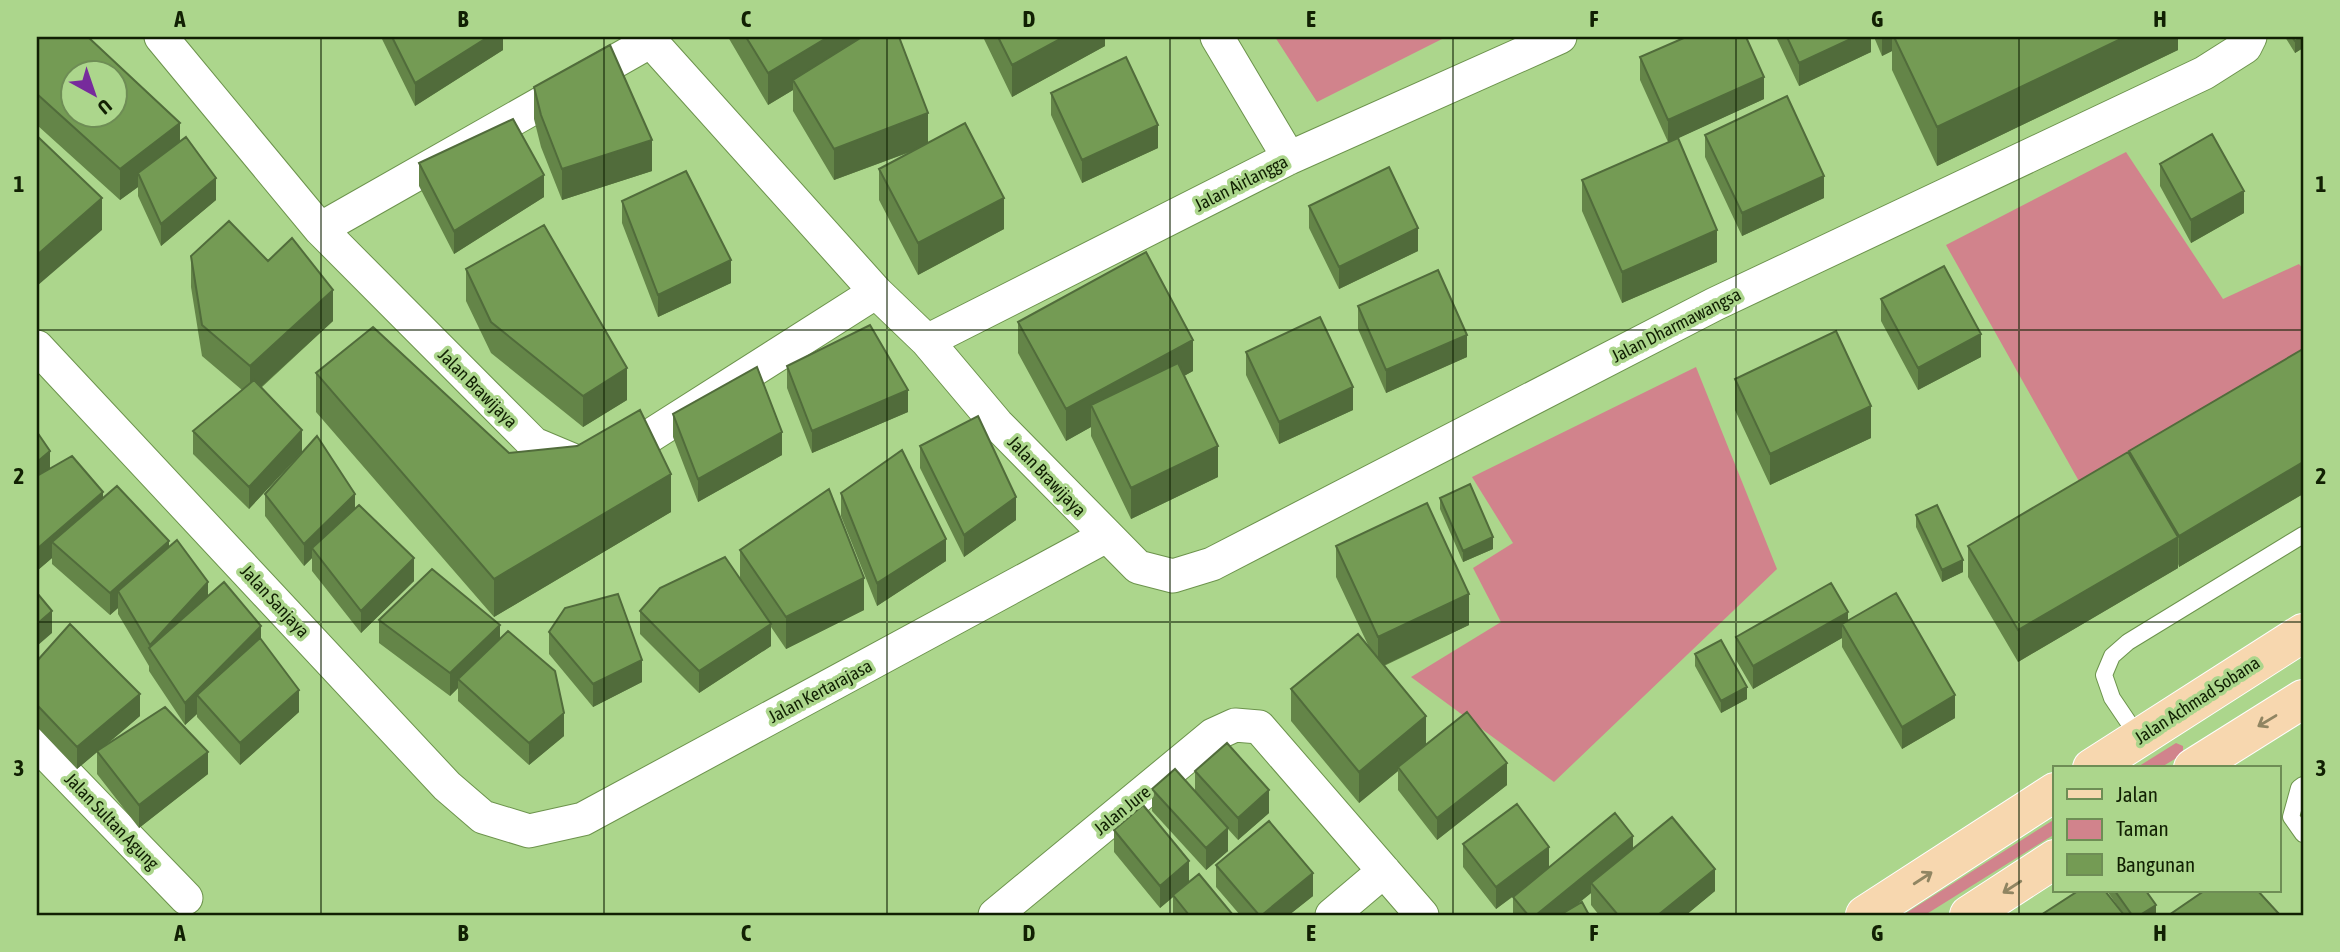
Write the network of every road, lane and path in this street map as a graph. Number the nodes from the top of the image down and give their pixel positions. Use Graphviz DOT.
graph roads {
  1 [pos="161,37"];
  2 [pos="1217,37"];
  3 [pos="1560,37"];
  4 [pos="2250,37"];
  5 [pos="650,39"];
  6 [pos="1289,158"];
  7 [pos="320,229"];
  8 [pos="876,292"];
  9 [pos="927,341"];
  10 [pos="37,347"];
  11 [pos="2303,535"];
  12 [pos="1106,536"];
  13 [pos="2303,634"];
  14 [pos="2200,698"];
  15 [pos="2303,699"];
  16 [pos="2139,738"];
  17 [pos="2231,743"];
  18 [pos="37,744"];
  19 [pos="2095,766"];
  20 [pos="2196,766"];
  21 [pos="2303,785"];
  22 [pos="2053,793"];
  23 [pos="529,831"];
  24 [pos="2303,834"];
  25 [pos="2053,860"];
  26 [pos="1384,871"];
  27 [pos="186,898"];
  28 [pos="995,915"];
  29 [pos="1332,915"];
  30 [pos="1422,915"];
  31 [pos="1865,915"];
  32 [pos="1969,915"];
  1 -- 7 [label="street, Jalan Brawijaya"];
  2 -- 6 [label="street"];
  3 -- 6 [label="street, Jalan Airlangga"];
  4 -- 12 [label="street, Jalan Dharmawangsa"];
  5 -- 7 [label="street"];
  5 -- 8 [label="street, Jalan Brawijaya"];
  6 -- 9 [label="street, Jalan Airlangga"];
  7 -- 8 [label="street, Jalan Brawijaya"];
  8 -- 9 [label="street, Jalan Brawijaya"];
  9 -- 12 [label="street, Jalan Brawijaya"];
  10 -- 23 [label="street, Jalan Sanjaya"];
  11 -- 16 [label="lane"];
  12 -- 23 [label="street, Jalan Kertarajasa"];
  13 -- 14 [label="main road, Jalan Achmad Sobana"];
  14 -- 16 [label="main road, Jalan Achmad Sobana"];
  14 -- 17 [label="main road"];
  15 -- 17 [label="main road, one-way"];
  16 -- 19 [label="main road, Jalan Achmad Sobana"];
  17 -- 20 [label="main road"];
  18 -- 27 [label="street, Jalan Sultan Agung"];
  21 -- 24 [label="lane"];
  31 -- 22 [label="main road, one-way"];
  25 -- 32 [label="main road, one-way"];
  26 -- 28 [label="street, Jalan Jure"];
  26 -- 29 [label="street"];
  26 -- 30 [label="street"];
}
